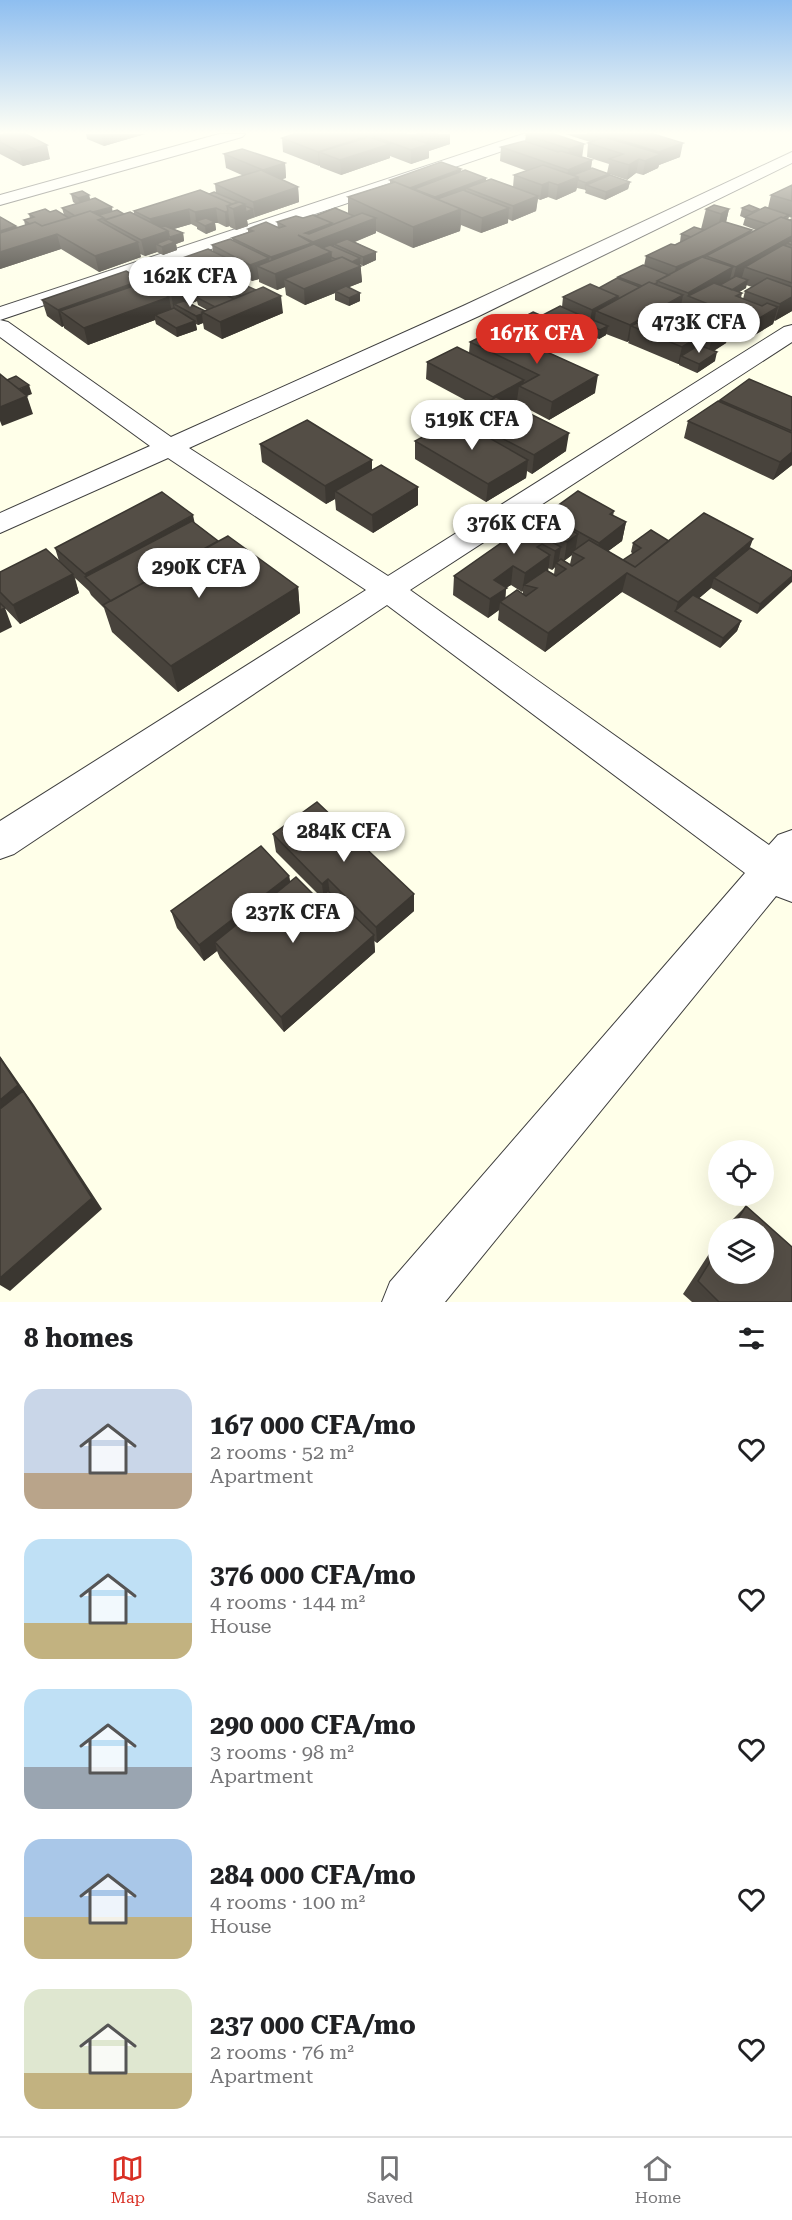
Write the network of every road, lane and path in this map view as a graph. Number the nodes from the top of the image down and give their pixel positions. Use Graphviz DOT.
graph roads {
  1 [pos="19,195"];
  2 [pos="357,195"];
  3 [pos="713,195"];
  4 [pos="0,200"];
  5 [pos="0,314"];
  6 [pos="0,327"];
  7 [pos="792,332"];
  8 [pos="170,448"];
  9 [pos="0,524"];
  10 [pos="388,590"];
  11 [pos="0,842"];
  12 [pos="786,866"];
  13 [pos="410,1302"];
  1 -- 4 [label="street"];
  2 -- 5 [label="street"];
  3 -- 8 [label="street"];
  6 -- 8 [label="street"];
  7 -- 10 [label="street"];
  8 -- 9 [label="street"];
  8 -- 10 [label="street"];
  10 -- 11 [label="street"];
  10 -- 12 [label="street"];
  12 -- 13 [label="street"];
}
